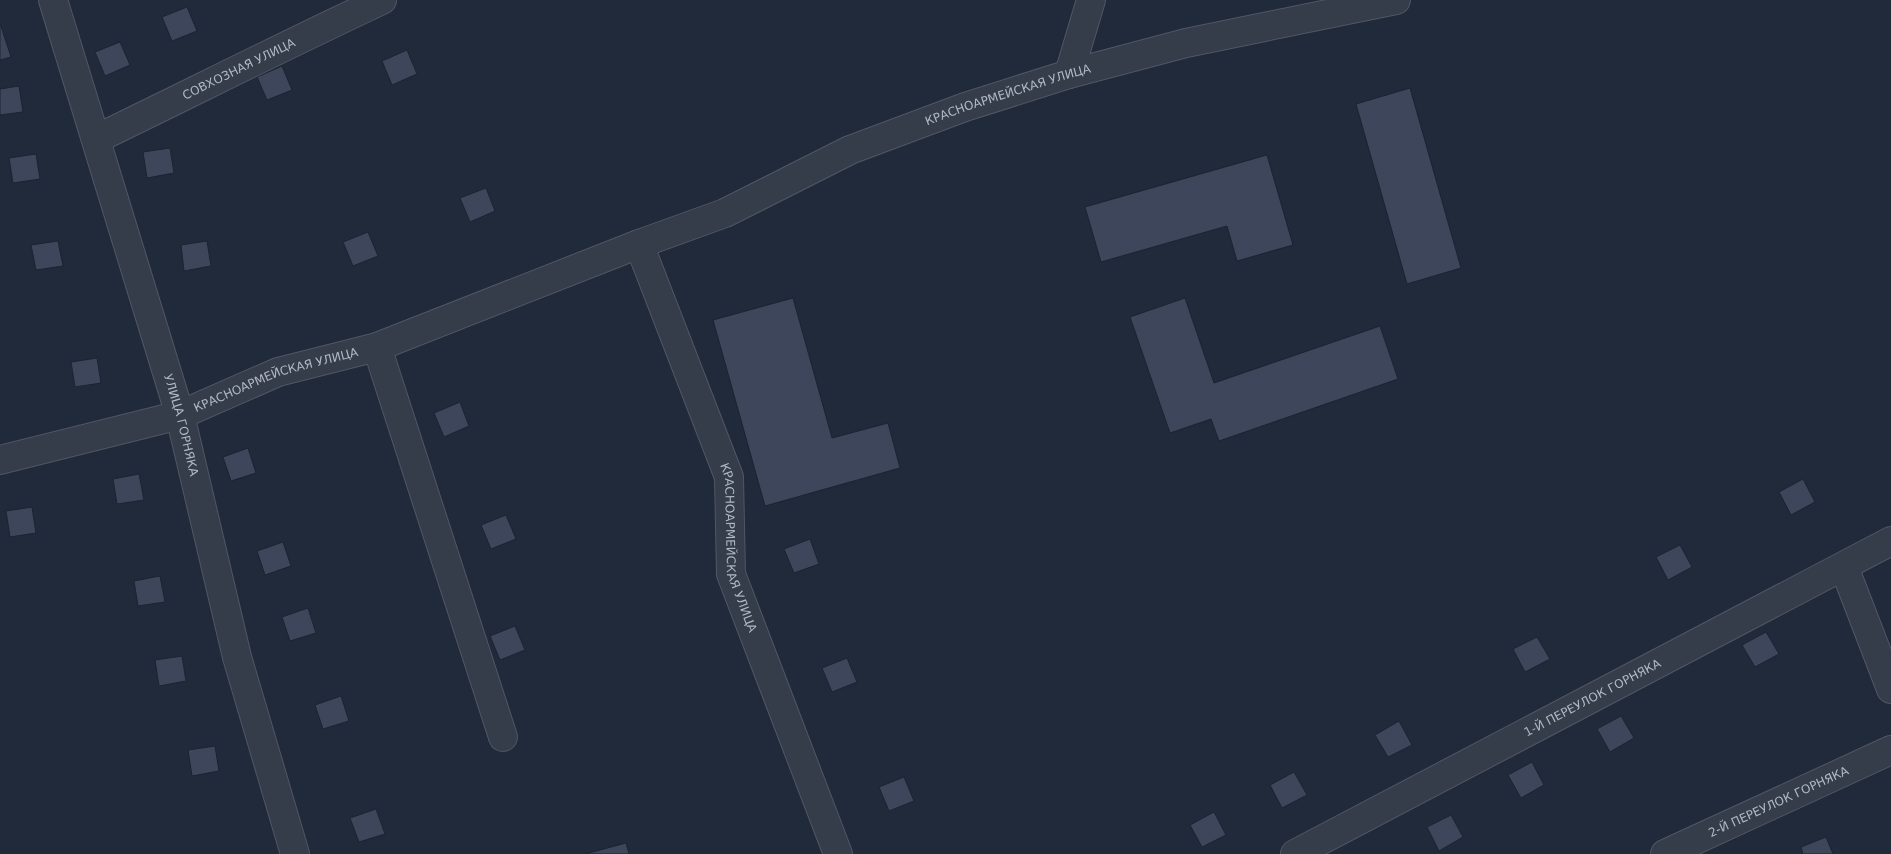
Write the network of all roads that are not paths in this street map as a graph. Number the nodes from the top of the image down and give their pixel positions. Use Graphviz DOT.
graph roads {
  1 [pos="53,0"];
  2 [pos="382,0"];
  3 [pos="1091,0"];
  4 [pos="1396,0"];
  5 [pos="1070,74"];
  6 [pos="96,139"];
  7 [pos="639,244"];
  8 [pos="377,347"];
  9 [pos="180,415"];
  10 [pos="0,460"];
  11 [pos="1891,541"];
  12 [pos="1844,567"];
  13 [pos="1891,689"];
  14 [pos="503,738"];
  15 [pos="1891,750"];
  16 [pos="295,854"];
  17 [pos="838,854"];
  18 [pos="1295,854"];
  19 [pos="1665,854"];
  1 -- 6 [label="street, УЛИЦА ГОРНЯКА"];
  2 -- 6 [label="street, СОВХОЗНАЯ УЛИЦА"];
  3 -- 5 [label="street"];
  4 -- 5 [label="street, КРАСНОАРМЕЙСКАЯ УЛИЦА"];
  5 -- 7 [label="street, КРАСНОАРМЕЙСКАЯ УЛИЦА"];
  6 -- 9 [label="street, УЛИЦА ГОРНЯКА"];
  7 -- 8 [label="street, КРАСНОАРМЕЙСКАЯ УЛИЦА"];
  7 -- 17 [label="street, КРАСНОАРМЕЙСКАЯ УЛИЦА"];
  8 -- 9 [label="street, КРАСНОАРМЕЙСКАЯ УЛИЦА"];
  8 -- 14 [label="street"];
  9 -- 10 [label="street, КРАСНОАРМЕЙСКАЯ УЛИЦА"];
  9 -- 16 [label="street, УЛИЦА ГОРНЯКА"];
  11 -- 12 [label="street, 1-Й ПЕРЕУЛОК ГОРНЯКА"];
  12 -- 13 [label="street"];
  12 -- 18 [label="street, 1-Й ПЕРЕУЛОК ГОРНЯКА"];
  15 -- 19 [label="street, 2-Й ПЕРЕУЛОК ГОРНЯКА"];
}
